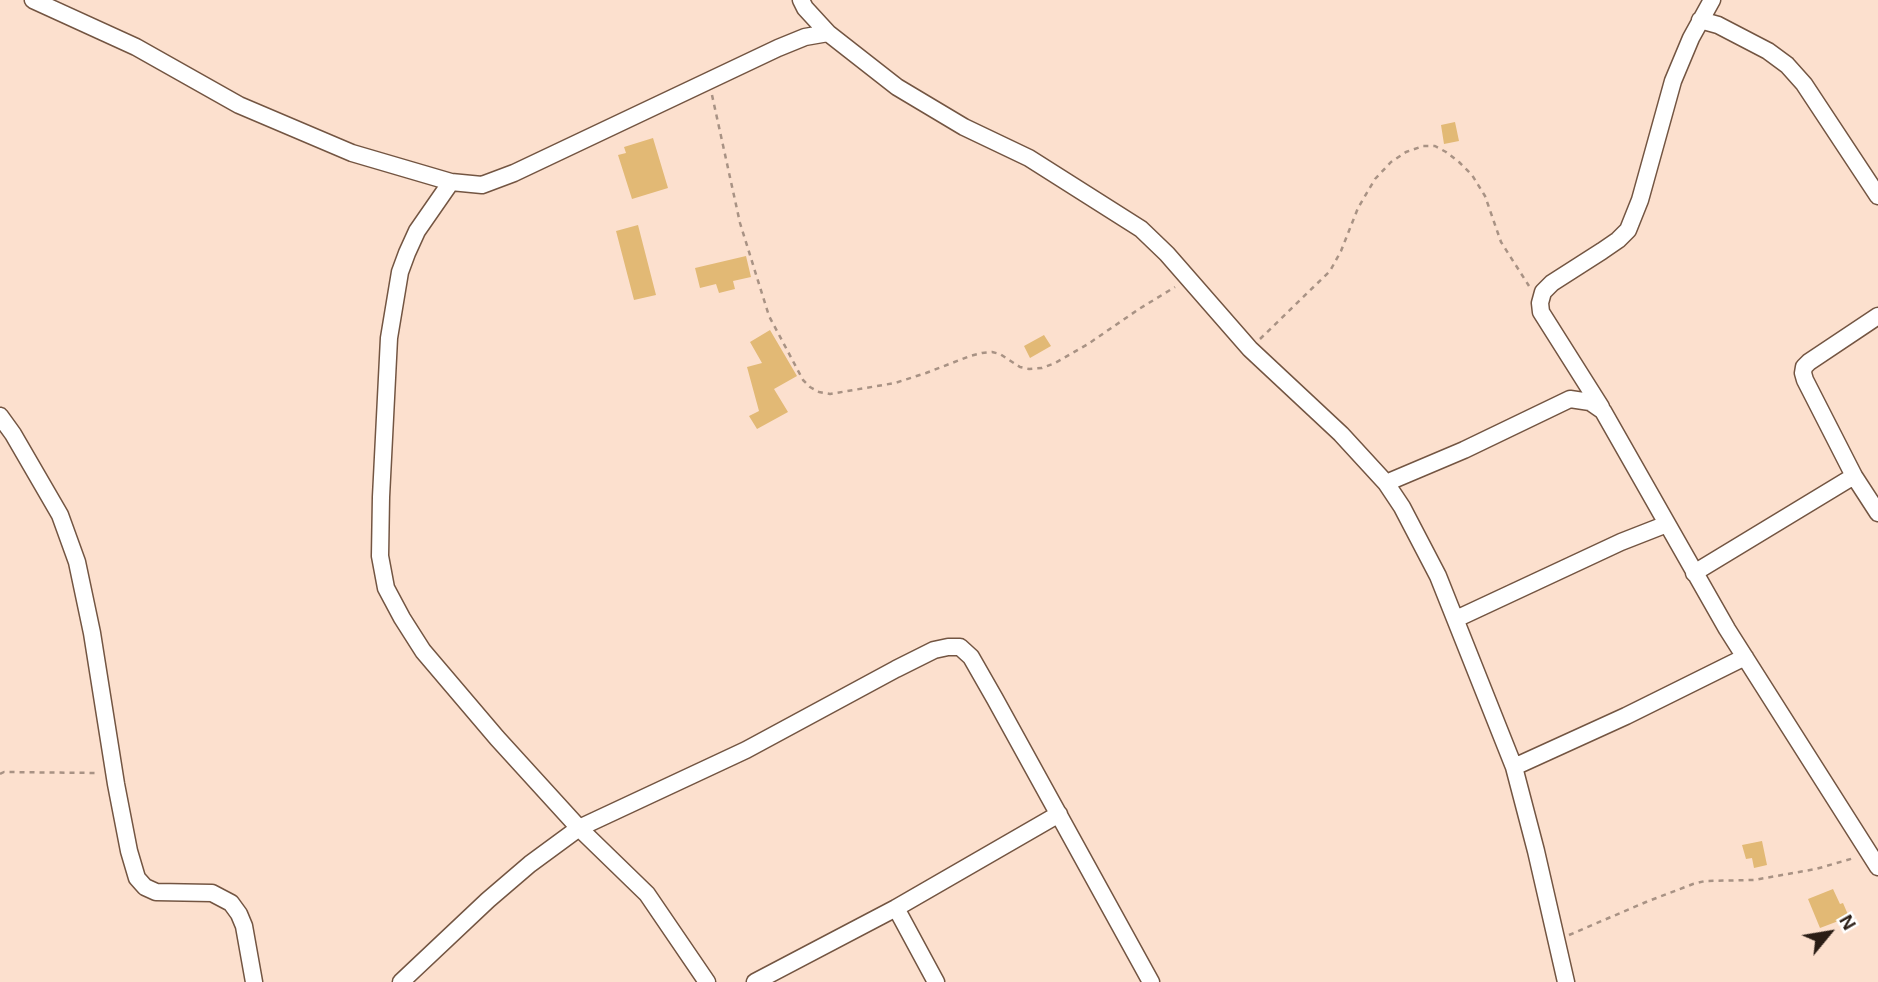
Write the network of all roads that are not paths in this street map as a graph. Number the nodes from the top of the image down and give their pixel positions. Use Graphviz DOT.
graph roads {
  1 [pos="33,0"];
  2 [pos="801,0"];
  3 [pos="1712,0"];
  4 [pos="1700,20"];
  5 [pos="828,33"];
  6 [pos="451,182"];
  7 [pos="1878,196"];
  8 [pos="1878,316"];
  9 [pos="1603,411"];
  10 [pos="0,416"];
  11 [pos="1854,476"];
  12 [pos="1386,483"];
  13 [pos="1878,513"];
  14 [pos="1667,524"];
  15 [pos="1694,573"];
  16 [pos="1456,619"];
  17 [pos="1745,657"];
  18 [pos="1514,767"];
  19 [pos="1059,814"];
  20 [pos="579,828"];
  21 [pos="1876,863"];
  22 [pos="896,908"];
  23 [pos="254,982"];
  24 [pos="401,982"];
  25 [pos="708,982"];
  26 [pos="755,982"];
  27 [pos="936,982"];
  28 [pos="1151,982"];
  29 [pos="1566,982"];
  1 -- 6 [label="street"];
  2 -- 5 [label="street"];
  3 -- 4 [label="street"];
  4 -- 7 [label="street"];
  4 -- 9 [label="street"];
  5 -- 6 [label="street"];
  5 -- 12 [label="street"];
  6 -- 20 [label="street"];
  8 -- 11 [label="street"];
  9 -- 12 [label="street"];
  9 -- 14 [label="street"];
  10 -- 23 [label="street"];
  11 -- 13 [label="street"];
  11 -- 15 [label="street"];
  12 -- 16 [label="street"];
  14 -- 15 [label="street"];
  14 -- 16 [label="street"];
  15 -- 17 [label="street"];
  16 -- 18 [label="street"];
  17 -- 18 [label="street"];
  17 -- 21 [label="street"];
  18 -- 29 [label="street"];
  19 -- 20 [label="street"];
  19 -- 22 [label="street"];
  19 -- 28 [label="street"];
  20 -- 24 [label="street"];
  20 -- 25 [label="street"];
  22 -- 26 [label="street"];
  22 -- 27 [label="street"];
}
